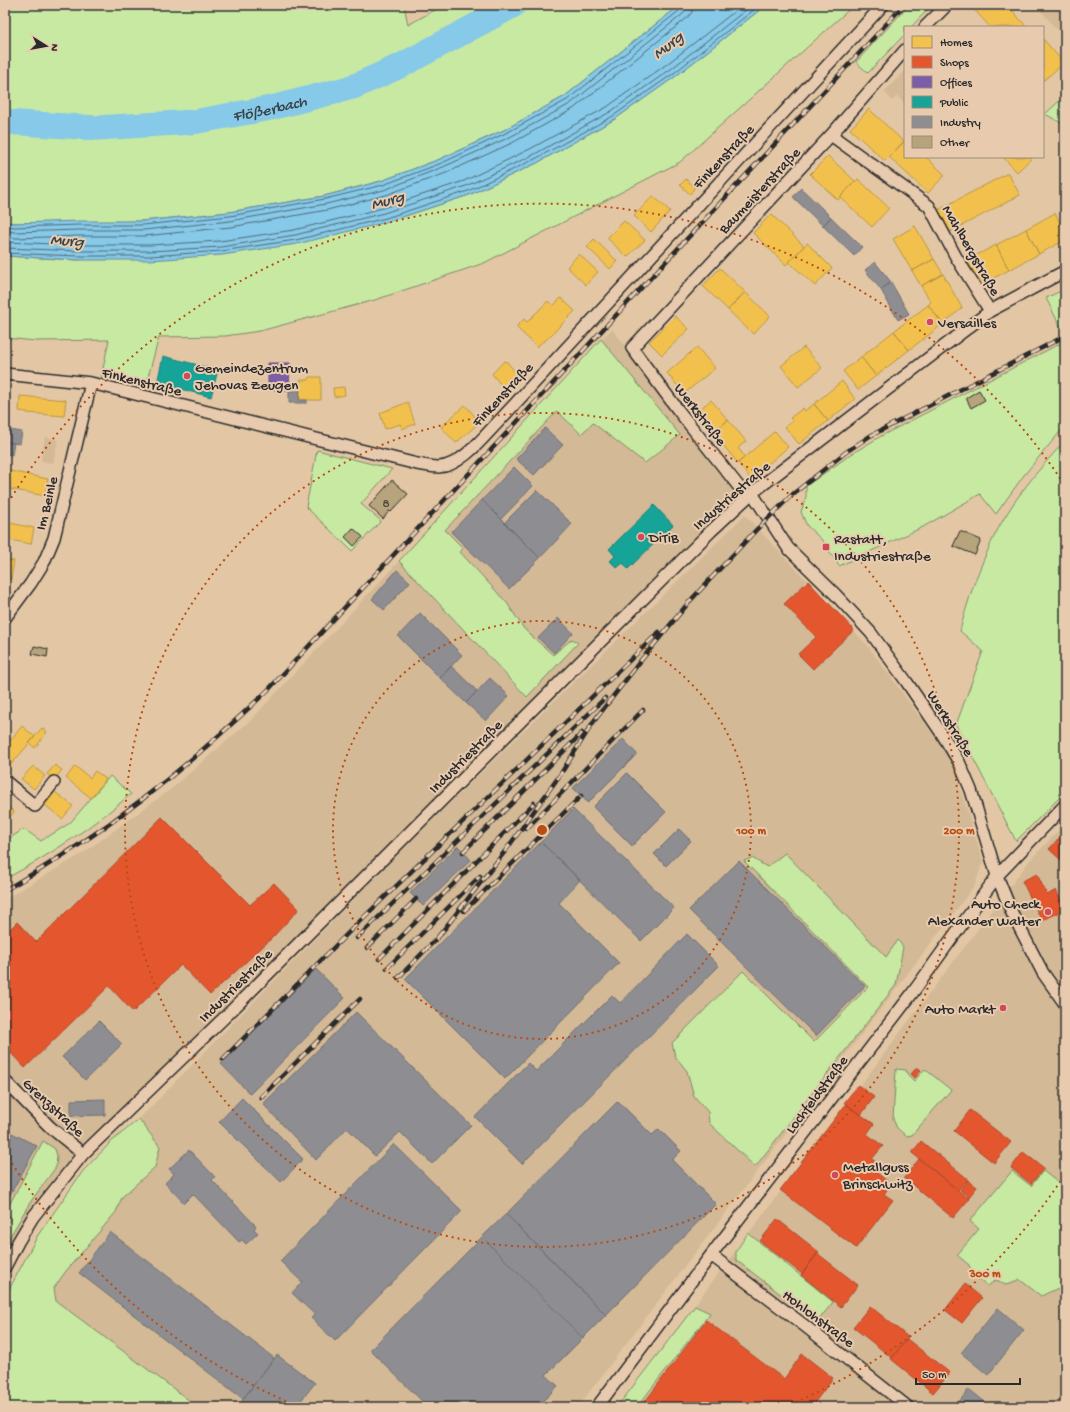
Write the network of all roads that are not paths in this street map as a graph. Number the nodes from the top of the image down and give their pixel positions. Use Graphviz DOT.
graph roads {
  1 [pos="883,5"];
  2 [pos="947,5"];
  3 [pos="926,26"];
  4 [pos="904,51"];
  5 [pos="831,134"];
  6 [pos="1065,271"];
  7 [pos="990,311"];
  8 [pos="632,348"];
  9 [pos="5,374"];
  10 [pos="91,383"];
  11 [pos="750,495"];
  12 [pos="5,618"];
  13 [pos="5,782"];
  14 [pos="54,782"];
  15 [pos="1065,805"];
  16 [pos="997,876"];
  17 [pos="1065,1004"];
  18 [pos="5,1081"];
  19 [pos="82,1154"];
  20 [pos="711,1255"];
  21 [pos="5,1268"];
  22 [pos="597,1407"];
  23 [pos="908,1407"];
  1 -- 10 [label="street, Finkenstraße"];
  2 -- 3 [label="street"];
  4 -- 5 [label="street, Baumeisterstraße"];
  5 -- 7 [label="street, Mahlbergstraße"];
  5 -- 8 [label="street, Baumeisterstraße"];
  6 -- 7 [label="street, Industriestraße"];
  7 -- 11 [label="street, Industriestraße"];
  8 -- 11 [label="street, Werkstraße"];
  9 -- 10 [label="street, Finkenstraße"];
  10 -- 12 [label="street, Im Beinle"];
  11 -- 16 [label="street, Werkstraße"];
  11 -- 19 [label="street, Industriestraße"];
  13 -- 14 [label="street"];
  15 -- 16 [label="street, Lochfeldstraße"];
  16 -- 17 [label="street, Werkstraße"];
  16 -- 20 [label="street, Lochfeldstraße"];
  18 -- 19 [label="street, Grenzstraße"];
  19 -- 21 [label="street, Industriestraße"];
  20 -- 22 [label="street, Lochfeldstraße"];
  20 -- 23 [label="street, Hohlohstraße"];
}
